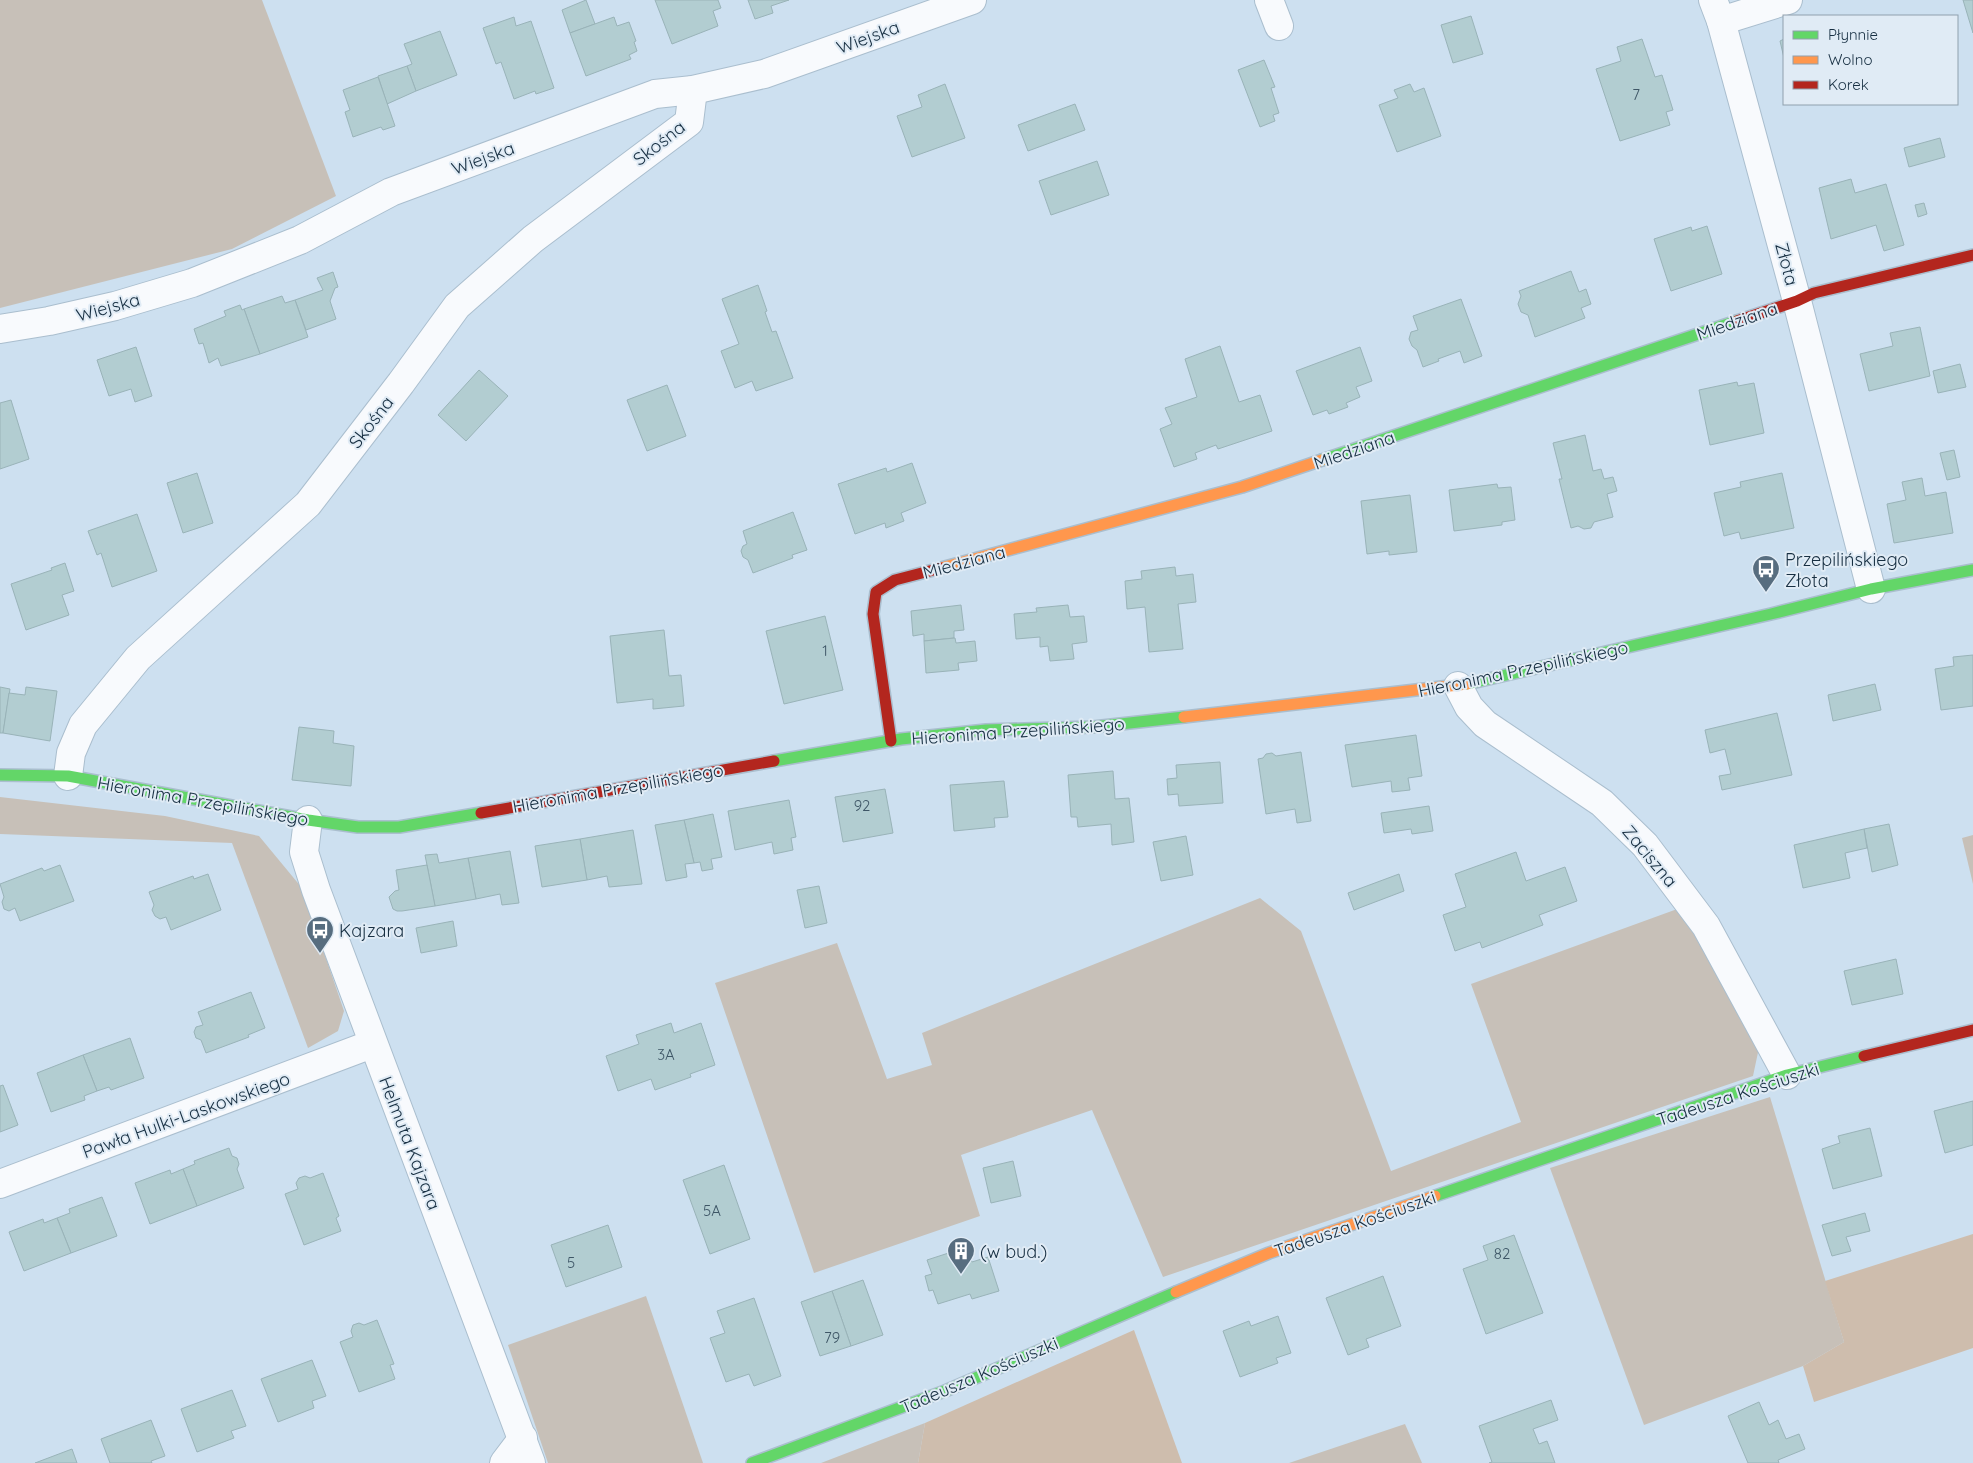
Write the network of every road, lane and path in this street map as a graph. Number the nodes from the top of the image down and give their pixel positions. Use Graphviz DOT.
graph roads {
  1 [pos="972,0"];
  2 [pos="1269,0"];
  3 [pos="1788,0"];
  4 [pos="1717,11"];
  5 [pos="1278,26"];
  6 [pos="693,90"];
  7 [pos="1973,255"];
  8 [pos="1797,300"];
  9 [pos="0,329"];
  10 [pos="1973,570"];
  11 [pos="1871,589"];
  12 [pos="1458,686"];
  13 [pos="891,741"];
  14 [pos="0,775"];
  15 [pos="68,776"];
  16 [pos="308,820"];
  17 [pos="1973,1030"];
  18 [pos="372,1044"];
  19 [pos="1787,1075"];
  20 [pos="0,1184"];
  21 [pos="527,1451"];
  22 [pos="504,1463"];
  23 [pos="752,1463"];
  1 -- 6 [label="street, Wiejska"];
  2 -- 5 [label="street"];
  3 -- 4 [label="street"];
  4 -- 8 [label="street, Złota"];
  6 -- 9 [label="street, Wiejska"];
  6 -- 15 [label="street, Skośna"];
  7 -- 8 [label="street, Miedziana"];
  8 -- 11 [label="street, Złota"];
  8 -- 13 [label="street, Miedziana"];
  10 -- 11 [label="street, Hieronima Przepilińskiego"];
  11 -- 12 [label="street, Hieronima Przepilińskiego"];
  12 -- 13 [label="street, Hieronima Przepilińskiego"];
  12 -- 19 [label="street, Zaciszna"];
  13 -- 16 [label="street, Hieronima Przepilińskiego"];
  14 -- 15 [label="street, Hieronima Przepilińskiego"];
  15 -- 16 [label="street, Hieronima Przepilińskiego"];
  16 -- 18 [label="street, Helmuta Kajzara"];
  17 -- 19 [label="street, Tadeusza Kościuszki"];
  18 -- 20 [label="street, Pawła Hulki-Laskowskiego"];
  18 -- 21 [label="street, Helmuta Kajzara"];
  19 -- 23 [label="street, Tadeusza Kościuszki"];
  21 -- 22 [label="street"];
}
